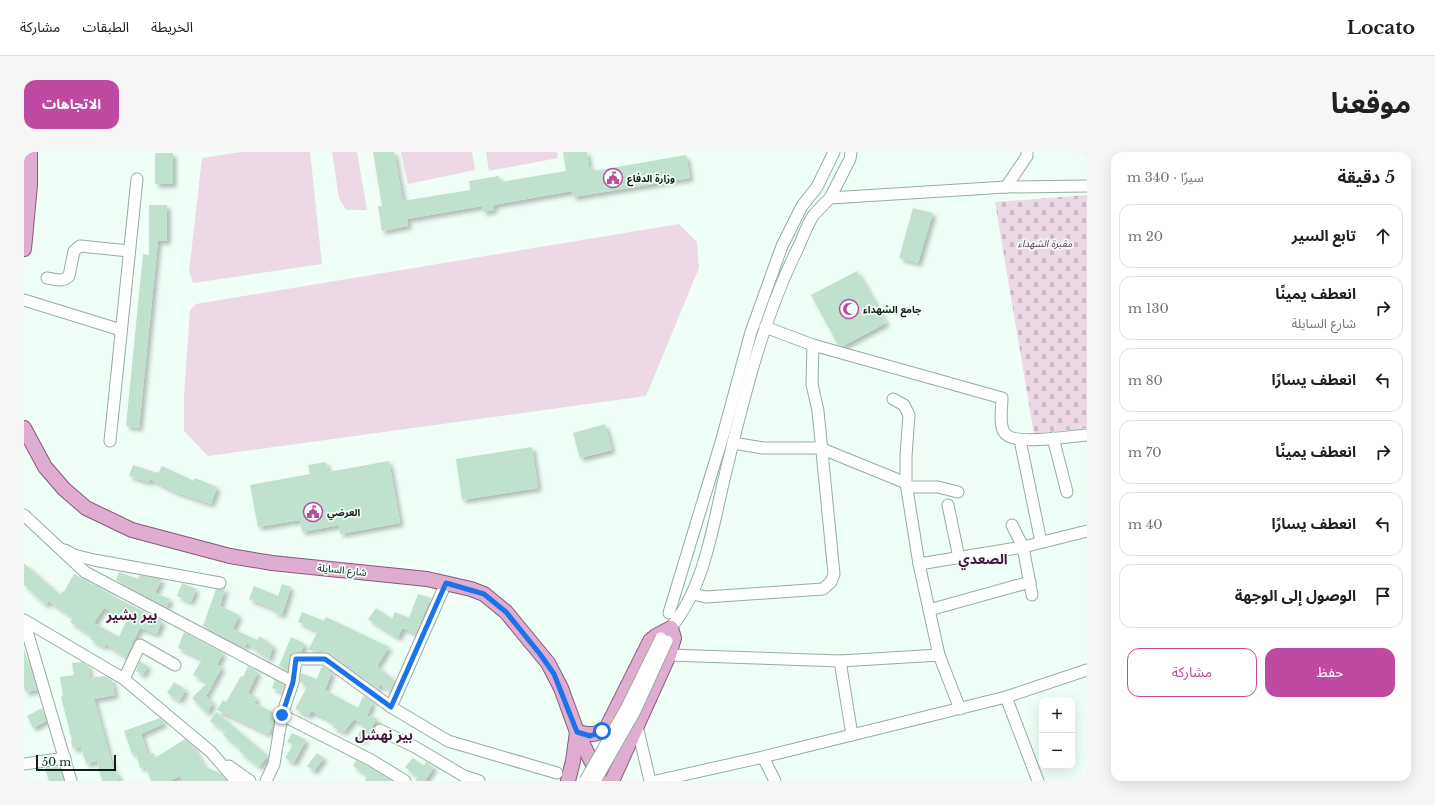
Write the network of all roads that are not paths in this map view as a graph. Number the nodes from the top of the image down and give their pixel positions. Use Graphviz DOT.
graph roads {
  1 [pos="30,152"];
  2 [pos="834,152"];
  3 [pos="851,152"];
  4 [pos="1027,152"];
  5 [pos="137,179"];
  6 [pos="1087,186"];
  7 [pos="1006,187"];
  8 [pos="830,198"];
  9 [pos="26,202"];
  10 [pos="24,249"];
  11 [pos="128,251"];
  12 [pos="47,278"];
  13 [pos="24,300"];
  14 [pos="765,327"];
  15 [pos="121,330"];
  16 [pos="813,345"];
  17 [pos="893,399"];
  18 [pos="24,428"];
  19 [pos="1087,435"];
  20 [pos="1054,438"];
  21 [pos="1020,440"];
  22 [pos="110,441"];
  23 [pos="733,443"];
  24 [pos="820,448"];
  25 [pos="907,485"];
  26 [pos="958,492"];
  27 [pos="1067,492"];
  28 [pos="948,505"];
  29 [pos="24,515"];
  30 [pos="1012,525"];
  31 [pos="1087,531"];
  32 [pos="1041,542"];
  33 [pos="55,545"];
  34 [pos="1023,547"];
  35 [pos="959,558"];
  36 [pos="919,564"];
  37 [pos="220,582"];
  38 [pos="1030,582"];
  39 [pos="446,583"];
  40 [pos="693,594"];
  41 [pos="1032,595"];
  42 [pos="929,610"];
  43 [pos="669,613"];
  44 [pos="24,621"];
  45 [pos="666,635"];
  46 [pos="669,655"];
  47 [pos="939,655"];
  48 [pos="840,661"];
  49 [pos="175,665"];
  50 [pos="1087,670"];
  51 [pos="124,679"];
  52 [pos="293,682"];
  53 [pos="1006,697"];
  54 [pos="391,707"];
  55 [pos="960,709"];
  56 [pos="282,715"];
  57 [pos="637,726"];
  58 [pos="380,730"];
  59 [pos="577,732"];
  60 [pos="852,735"];
  61 [pos="211,752"];
  62 [pos="763,757"];
  63 [pos="65,758"];
  64 [pos="24,764"];
  65 [pos="562,777"];
  66 [pos="71,781"];
  67 [pos="236,781"];
  68 [pos="250,781"];
  69 [pos="266,781"];
  70 [pos="405,781"];
  71 [pos="479,781"];
  72 [pos="585,781"];
  73 [pos="594,781"];
  74 [pos="600,781"];
  75 [pos="612,781"];
  76 [pos="650,781"];
  77 [pos="656,781"];
  78 [pos="775,781"];
  79 [pos="1038,781"];
  1 -- 9 [label="main road"];
  2 -- 43 [label="street"];
  3 -- 8 [label="street"];
  4 -- 7 [label="street"];
  5 -- 11 [label="street"];
  6 -- 7 [label="street"];
  7 -- 8 [label="street"];
  8 -- 14 [label="street"];
  9 -- 10 [label="main road"];
  11 -- 12 [label="street"];
  11 -- 15 [label="street"];
  13 -- 15 [label="street"];
  14 -- 16 [label="street"];
  14 -- 23 [label="street"];
  15 -- 22 [label="street"];
  16 -- 21 [label="street"];
  16 -- 24 [label="street"];
  17 -- 25 [label="street"];
  18 -- 39 [label="main road, شارع السايلة"];
  19 -- 20 [label="street"];
  20 -- 21 [label="street"];
  20 -- 27 [label="street"];
  21 -- 32 [label="street"];
  23 -- 24 [label="street"];
  23 -- 40 [label="street"];
  24 -- 25 [label="street"];
  24 -- 40 [label="street"];
  25 -- 26 [label="street"];
  25 -- 36 [label="street"];
  28 -- 35 [label="street"];
  29 -- 33 [label="street"];
  30 -- 34 [label="street"];
  31 -- 32 [label="street"];
  32 -- 34 [label="street"];
  33 -- 37 [label="street"];
  33 -- 52 [label="street"];
  34 -- 35 [label="street"];
  34 -- 38 [label="street"];
  35 -- 36 [label="street"];
  36 -- 42 [label="street"];
  38 -- 41 [label="street"];
  38 -- 42 [label="street"];
  39 -- 54 [label="street"];
  39 -- 59 [label="main road, شارع السايلة"];
  40 -- 45 [label="street"];
  42 -- 47 [label="street"];
  44 -- 51 [label="street"];
  44 -- 63 [label="street"];
  45 -- 46 [label="main road"];
  45 -- 59 [label="main road"];
  45 -- 72 [label="street, bridge"];
  45 -- 73 [label="street, bridge"];
  46 -- 48 [label="street"];
  46 -- 57 [label="main road"];
  47 -- 48 [label="street"];
  47 -- 55 [label="street"];
  48 -- 60 [label="street"];
  49 -- 51 [label="street"];
  50 -- 53 [label="street"];
  51 -- 61 [label="street"];
  52 -- 54 [label="street"];
  52 -- 56 [label="street"];
  53 -- 55 [label="street"];
  53 -- 79 [label="street"];
  54 -- 65 [label="street"];
  55 -- 60 [label="street"];
  56 -- 69 [label="street"];
  56 -- 70 [label="street"];
  57 -- 75 [label="main road"];
  57 -- 76 [label="street"];
  58 -- 71 [label="street"];
  59 -- 65 [label="main road"];
  59 -- 74 [label="main road, شارع السايلة"];
  60 -- 62 [label="street"];
  61 -- 67 [label="street"];
  61 -- 68 [label="street"];
  62 -- 77 [label="street"];
  62 -- 78 [label="street"];
  63 -- 64 [label="street"];
  63 -- 66 [label="street"];
}
